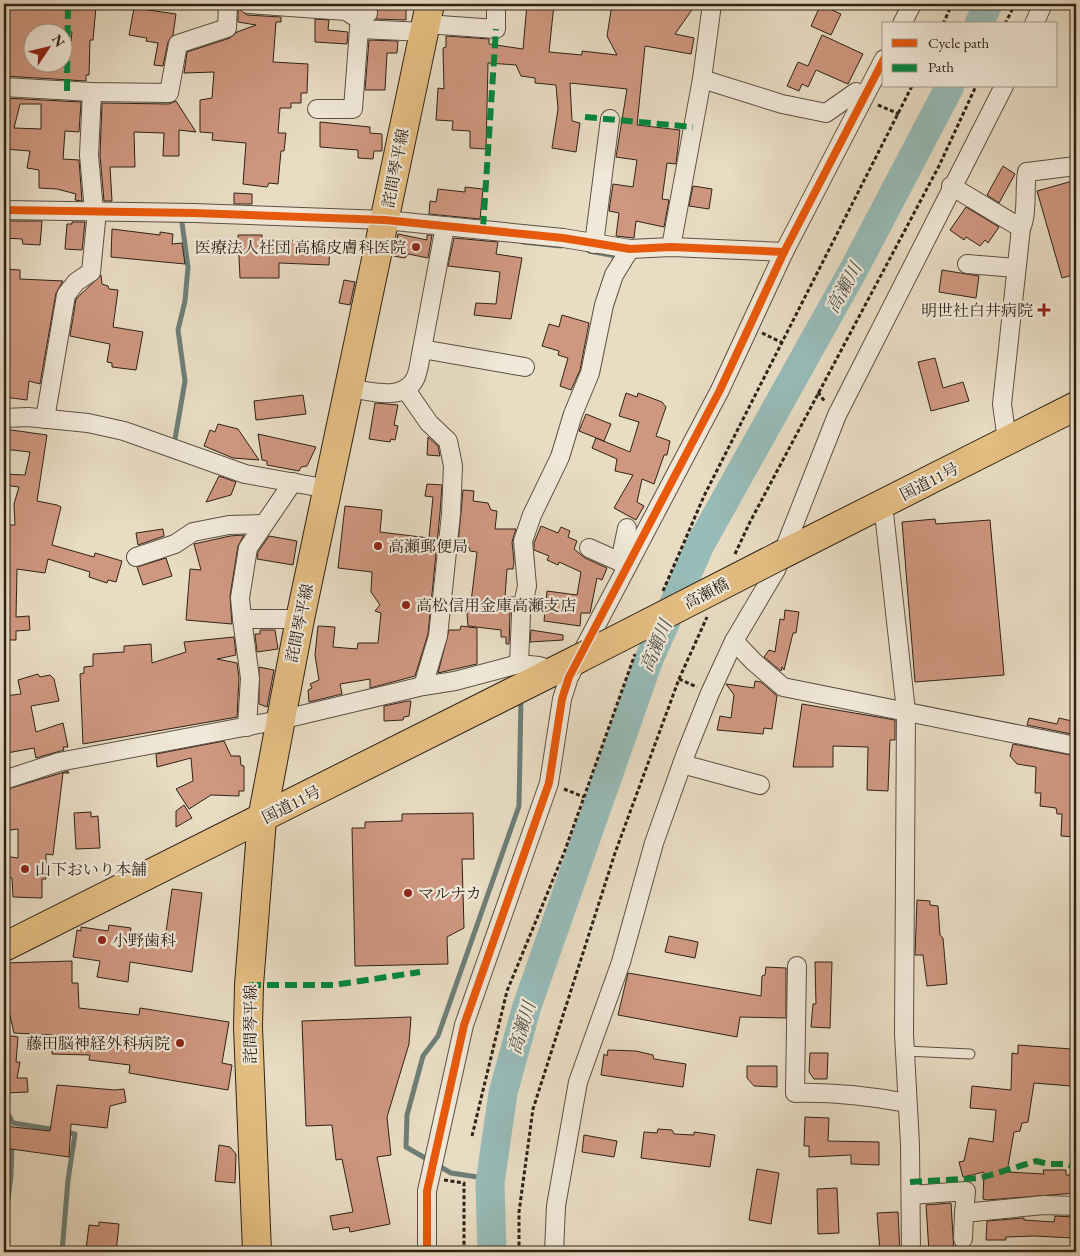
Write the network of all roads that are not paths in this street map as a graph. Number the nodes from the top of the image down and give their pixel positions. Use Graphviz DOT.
graph roads {
  1 [pos="228,4"];
  2 [pos="248,4"];
  3 [pos="367,4"];
  4 [pos="496,4"];
  5 [pos="712,4"];
  6 [pos="912,4"];
  7 [pos="1043,4"];
  8 [pos="427,20"];
  9 [pos="903,22"];
  10 [pos="1035,22"];
  11 [pos="359,25"];
  12 [pos="882,63"];
  13 [pos="702,79"];
  14 [pos="4,87"];
  15 [pos="1003,88"];
  16 [pos="92,92"];
  17 [pos="864,99"];
  18 [pos="317,108"];
  19 [pos="610,119"];
  20 [pos="1076,166"];
  21 [pos="952,186"];
  22 [pos="4,210"];
  23 [pos="96,211"];
  24 [pos="385,220"];
  25 [pos="445,226"];
  26 [pos="1021,228"];
  27 [pos="594,244"];
  28 [pos="671,247"];
  29 [pos="630,249"];
  30 [pos="784,252"];
  31 [pos="967,264"];
  32 [pos="1016,268"];
  33 [pos="422,349"];
  34 [pos="525,367"];
  35 [pos="349,388"];
  36 [pos="406,390"];
  37 [pos="1076,406"];
  38 [pos="4,418"];
  39 [pos="45,419"];
  40 [pos="1007,441"];
  41 [pos="293,482"];
  42 [pos="329,489"];
  43 [pos="883,504"];
  44 [pos="262,524"];
  45 [pos="627,528"];
  46 [pos="588,548"];
  47 [pos="781,555"];
  48 [pos="136,557"];
  49 [pos="623,564"];
  50 [pos="300,619"];
  51 [pos="242,620"];
  52 [pos="734,641"];
  53 [pos="578,659"];
  54 [pos="519,664"];
  55 [pos="554,671"];
  56 [pos="423,686"];
  57 [pos="906,710"];
  58 [pos="280,720"];
  59 [pos="247,727"];
  60 [pos="1076,746"];
  61 [pos="682,764"];
  62 [pos="4,780"];
  63 [pos="760,785"];
  64 [pos="262,819"];
  65 [pos="4,947"];
  66 [pos="797,966"];
  67 [pos="904,1052"];
  68 [pos="970,1054"];
  69 [pos="906,1103"];
  70 [pos="910,1195"];
  71 [pos="1076,1206"];
  72 [pos="964,1213"];
  73 [pos="963,1239"];
  74 [pos="257,1252"];
  75 [pos="426,1252"];
  76 [pos="554,1252"];
  77 [pos="912,1252"];
  1 -- 16 [label="street"];
  2 -- 11 [label="street"];
  3 -- 11 [label="street"];
  4 -- 8 [label="street"];
  5 -- 13 [label="street"];
  6 -- 9 [label="street"];
  7 -- 10 [label="street"];
  8 -- 11 [label="street"];
  8 -- 24 [label="main road, 詫間琴平線"];
  11 -- 18 [label="street"];
  12 -- 17 [label="street"];
  13 -- 17 [label="street"];
  13 -- 28 [label="street"];
  14 -- 16 [label="street"];
  15 -- 21 [label="street"];
  16 -- 23 [label="street"];
  17 -- 30 [label="street"];
  19 -- 27 [label="street"];
  20 -- 26 [label="street"];
  21 -- 26 [label="street"];
  21 -- 47 [label="street"];
  22 -- 23 [label="street"];
  23 -- 24 [label="street"];
  23 -- 39 [label="street"];
  24 -- 25 [label="street"];
  24 -- 35 [label="main road, 詫間琴平線"];
  25 -- 27 [label="street"];
  25 -- 33 [label="street"];
  26 -- 32 [label="street"];
  27 -- 29 [label="street"];
  28 -- 29 [label="street"];
  28 -- 30 [label="street"];
  29 -- 54 [label="street"];
  30 -- 49 [label="street"];
  31 -- 32 [label="street"];
  32 -- 40 [label="street"];
  33 -- 34 [label="street"];
  33 -- 36 [label="street"];
  35 -- 36 [label="street"];
  35 -- 42 [label="main road, 詫間琴平線"];
  36 -- 56 [label="street"];
  37 -- 40 [label="main road, 国道11号"];
  38 -- 39 [label="street"];
  39 -- 41 [label="street"];
  40 -- 43 [label="main road, 国道11号"];
  41 -- 42 [label="street"];
  41 -- 44 [label="street"];
  42 -- 50 [label="main road, 詫間琴平線"];
  43 -- 47 [label="main road, 国道11号"];
  43 -- 57 [label="street"];
  44 -- 48 [label="street"];
  44 -- 51 [label="street"];
  45 -- 49 [label="street"];
  46 -- 49 [label="street"];
  47 -- 52 [label="street"];
  47 -- 53 [label="main road, 高瀬橋, bridge"];
  49 -- 53 [label="street"];
  50 -- 51 [label="street"];
  50 -- 58 [label="main road, 詫間琴平線"];
  51 -- 59 [label="street"];
  52 -- 57 [label="street"];
  52 -- 61 [label="street"];
  53 -- 55 [label="main road, 国道11号"];
  53 -- 75 [label="street"];
  54 -- 55 [label="street"];
  54 -- 56 [label="street"];
  55 -- 64 [label="main road, 国道11号"];
  56 -- 58 [label="street"];
  57 -- 60 [label="street"];
  57 -- 67 [label="street"];
  58 -- 59 [label="street"];
  58 -- 64 [label="main road, 詫間琴平線"];
  59 -- 62 [label="street"];
  61 -- 63 [label="street"];
  61 -- 76 [label="street"];
  64 -- 65 [label="main road, 国道11号"];
  64 -- 74 [label="main road, 詫間琴平線"];
  66 -- 69 [label="street"];
  67 -- 68 [label="lane"];
  67 -- 69 [label="street"];
  69 -- 70 [label="street"];
  70 -- 72 [label="street"];
  70 -- 77 [label="street"];
  71 -- 72 [label="street"];
  72 -- 73 [label="street"];
}
